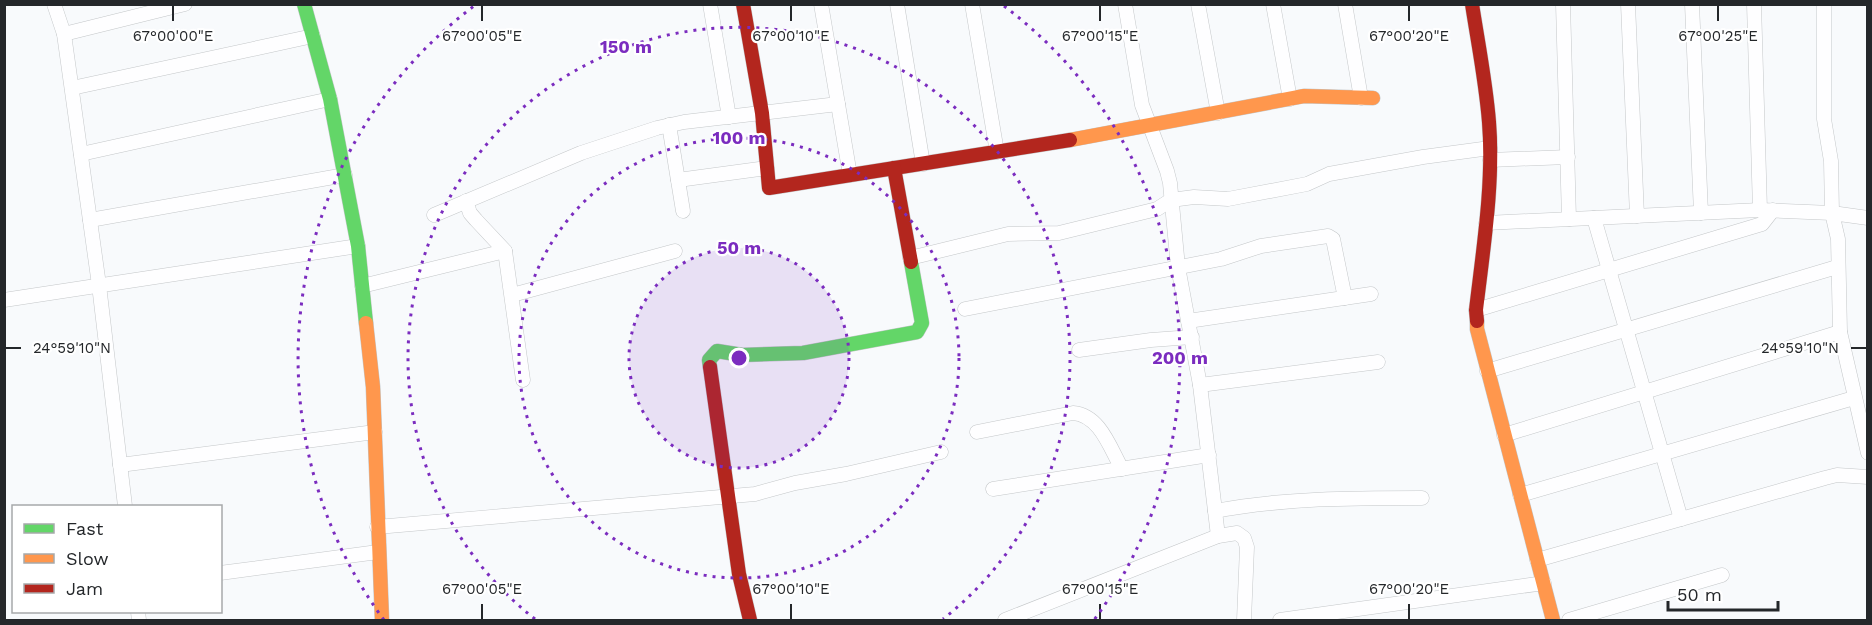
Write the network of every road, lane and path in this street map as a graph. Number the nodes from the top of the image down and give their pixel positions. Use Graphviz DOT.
graph roads {
  1 [pos="54,4"];
  2 [pos="185,4"];
  3 [pos="304,4"];
  4 [pos="710,4"];
  5 [pos="743,4"];
  6 [pos="821,4"];
  7 [pos="897,4"];
  8 [pos="972,4"];
  9 [pos="1125,4"];
  10 [pos="1198,4"];
  11 [pos="1273,4"];
  12 [pos="1345,4"];
  13 [pos="1472,4"];
  14 [pos="1563,4"];
  15 [pos="1628,4"];
  16 [pos="1692,4"];
  17 [pos="1754,4"];
  18 [pos="1824,4"];
  19 [pos="64,34"];
  20 [pos="313,36"];
  21 [pos="72,88"];
  22 [pos="330,99"];
  23 [pos="1290,99"];
  24 [pos="838,104"];
  25 [pos="762,113"];
  26 [pos="1218,113"];
  27 [pos="729,117"];
  28 [pos="669,125"];
  29 [pos="1149,126"];
  30 [pos="997,152"];
  31 [pos="81,154"];
  32 [pos="1490,154"];
  33 [pos="1568,157"];
  34 [pos="923,164"];
  35 [pos="767,168"];
  36 [pos="894,168"];
  37 [pos="850,175"];
  38 [pos="345,176"];
  39 [pos="678,180"];
  40 [pos="1171,200"];
  41 [pos="466,201"];
  42 [pos="1766,210"];
  43 [pos="683,211"];
  44 [pos="1701,213"];
  45 [pos="1832,213"];
  46 [pos="434,215"];
  47 [pos="1637,216"];
  48 [pos="1594,218"];
  49 [pos="1868,218"];
  50 [pos="1569,219"];
  51 [pos="90,220"];
  52 [pos="1486,223"];
  53 [pos="358,246"];
  54 [pos="505,251"];
  55 [pos="675,251"];
  56 [pos="910,258"];
  57 [pos="1178,267"];
  58 [pos="1837,267"];
  59 [pos="1609,270"];
  60 [pos="99,285"];
  61 [pos="362,286"];
  62 [pos="1371,294"];
  63 [pos="512,295"];
  64 [pos="1345,298"];
  65 [pos="4,300"];
  66 [pos="965,309"];
  67 [pos="1476,310"];
  68 [pos="1188,321"];
  69 [pos="1626,329"];
  70 [pos="1840,332"];
  71 [pos="1192,337"];
  72 [pos="1079,350"];
  73 [pos="1378,362"];
  74 [pos="1487,370"];
  75 [pos="522,380"];
  76 [pos="1200,385"];
  77 [pos="1645,392"];
  78 [pos="1854,398"];
  79 [pos="375,432"];
  80 [pos="977,432"];
  81 [pos="1504,435"];
  82 [pos="940,452"];
  83 [pos="1662,453"];
  84 [pos="1868,453"];
  85 [pos="1209,455"];
  86 [pos="120,465"];
  87 [pos="1122,469"];
  88 [pos="1868,477"];
  89 [pos="993,489"];
  90 [pos="1520,495"];
  91 [pos="728,496"];
  92 [pos="1422,498"];
  93 [pos="125,505"];
  94 [pos="1215,511"];
  95 [pos="1681,519"];
  96 [pos="377,527"];
  97 [pos="1218,536"];
  98 [pos="378,552"];
  99 [pos="1537,560"];
  100 [pos="222,573"];
  101 [pos="1722,575"];
  102 [pos="1544,584"];
  103 [pos="382,621"];
  104 [pos="750,621"];
  105 [pos="1005,621"];
  106 [pos="1244,621"];
  107 [pos="1280,621"];
  108 [pos="1553,621"];
  109 [pos="1569,621"];
  1 -- 19 [label="street"];
  2 -- 19 [label="street"];
  3 -- 20 [label="street"];
  4 -- 27 [label="street"];
  5 -- 25 [label="street"];
  6 -- 24 [label="street"];
  7 -- 34 [label="street"];
  8 -- 30 [label="street"];
  9 -- 29 [label="street"];
  10 -- 26 [label="street"];
  11 -- 23 [label="street"];
  12 -- 23 [label="street"];
  13 -- 32 [label="street"];
  14 -- 33 [label="street"];
  15 -- 47 [label="street"];
  16 -- 44 [label="street"];
  17 -- 42 [label="street"];
  18 -- 45 [label="street"];
  19 -- 21 [label="street"];
  20 -- 21 [label="street"];
  20 -- 22 [label="street"];
  21 -- 31 [label="street"];
  22 -- 31 [label="street"];
  22 -- 38 [label="street"];
  23 -- 26 [label="street"];
  24 -- 25 [label="street"];
  24 -- 37 [label="street"];
  25 -- 27 [label="street"];
  25 -- 35 [label="street"];
  26 -- 29 [label="street"];
  27 -- 28 [label="street"];
  28 -- 39 [label="street"];
  28 -- 41 [label="street"];
  29 -- 30 [label="street"];
  29 -- 40 [label="street"];
  30 -- 34 [label="street"];
  31 -- 51 [label="street"];
  32 -- 33 [label="street"];
  32 -- 40 [label="street"];
  32 -- 52 [label="street"];
  33 -- 50 [label="street"];
  34 -- 36 [label="street"];
  35 -- 37 [label="street"];
  35 -- 39 [label="street"];
  36 -- 37 [label="street"];
  36 -- 56 [label="street"];
  38 -- 51 [label="street"];
  38 -- 53 [label="street"];
  39 -- 43 [label="street"];
  40 -- 56 [label="street"];
  40 -- 57 [label="street"];
  41 -- 46 [label="street"];
  41 -- 54 [label="street"];
  42 -- 44 [label="street"];
  42 -- 45 [label="street"];
  42 -- 59 [label="street"];
  44 -- 47 [label="street"];
  45 -- 49 [label="street"];
  45 -- 58 [label="street"];
  47 -- 48 [label="street"];
  48 -- 50 [label="street"];
  48 -- 59 [label="street"];
  50 -- 52 [label="street"];
  51 -- 60 [label="street"];
  52 -- 67 [label="street"];
  53 -- 60 [label="street"];
  53 -- 61 [label="street"];
  54 -- 61 [label="street"];
  54 -- 63 [label="street"];
  55 -- 63 [label="street"];
  56 -- 91 [label="street"];
  57 -- 64 [label="street"];
  57 -- 66 [label="street"];
  57 -- 68 [label="street"];
  58 -- 69 [label="street"];
  58 -- 70 [label="street"];
  59 -- 67 [label="street"];
  59 -- 69 [label="street"];
  60 -- 65 [label="street"];
  60 -- 86 [label="street"];
  61 -- 79 [label="street"];
  62 -- 64 [label="street"];
  63 -- 75 [label="street"];
  64 -- 68 [label="street"];
  67 -- 74 [label="street"];
  68 -- 71 [label="street"];
  69 -- 74 [label="street"];
  69 -- 77 [label="street"];
  70 -- 77 [label="street"];
  70 -- 78 [label="street"];
  71 -- 72 [label="street"];
  71 -- 76 [label="street"];
  73 -- 76 [label="street"];
  74 -- 81 [label="street"];
  76 -- 85 [label="street"];
  77 -- 81 [label="street"];
  77 -- 83 [label="street"];
  78 -- 83 [label="street"];
  78 -- 84 [label="street"];
  79 -- 86 [label="street"];
  79 -- 96 [label="street"];
  80 -- 87 [label="street"];
  81 -- 90 [label="street"];
  82 -- 91 [label="street"];
  83 -- 90 [label="street"];
  83 -- 95 [label="street"];
  85 -- 87 [label="street"];
  85 -- 94 [label="street"];
  86 -- 93 [label="street"];
  87 -- 89 [label="street"];
  88 -- 95 [label="street"];
  90 -- 99 [label="street"];
  91 -- 96 [label="street"];
  91 -- 104 [label="street"];
  92 -- 94 [label="street"];
  94 -- 97 [label="street"];
  95 -- 99 [label="street"];
  96 -- 98 [label="street"];
  97 -- 105 [label="street"];
  97 -- 106 [label="street"];
  98 -- 100 [label="street"];
  98 -- 103 [label="street"];
  99 -- 102 [label="street"];
  101 -- 109 [label="street"];
  102 -- 107 [label="street"];
  102 -- 108 [label="street"];
}
